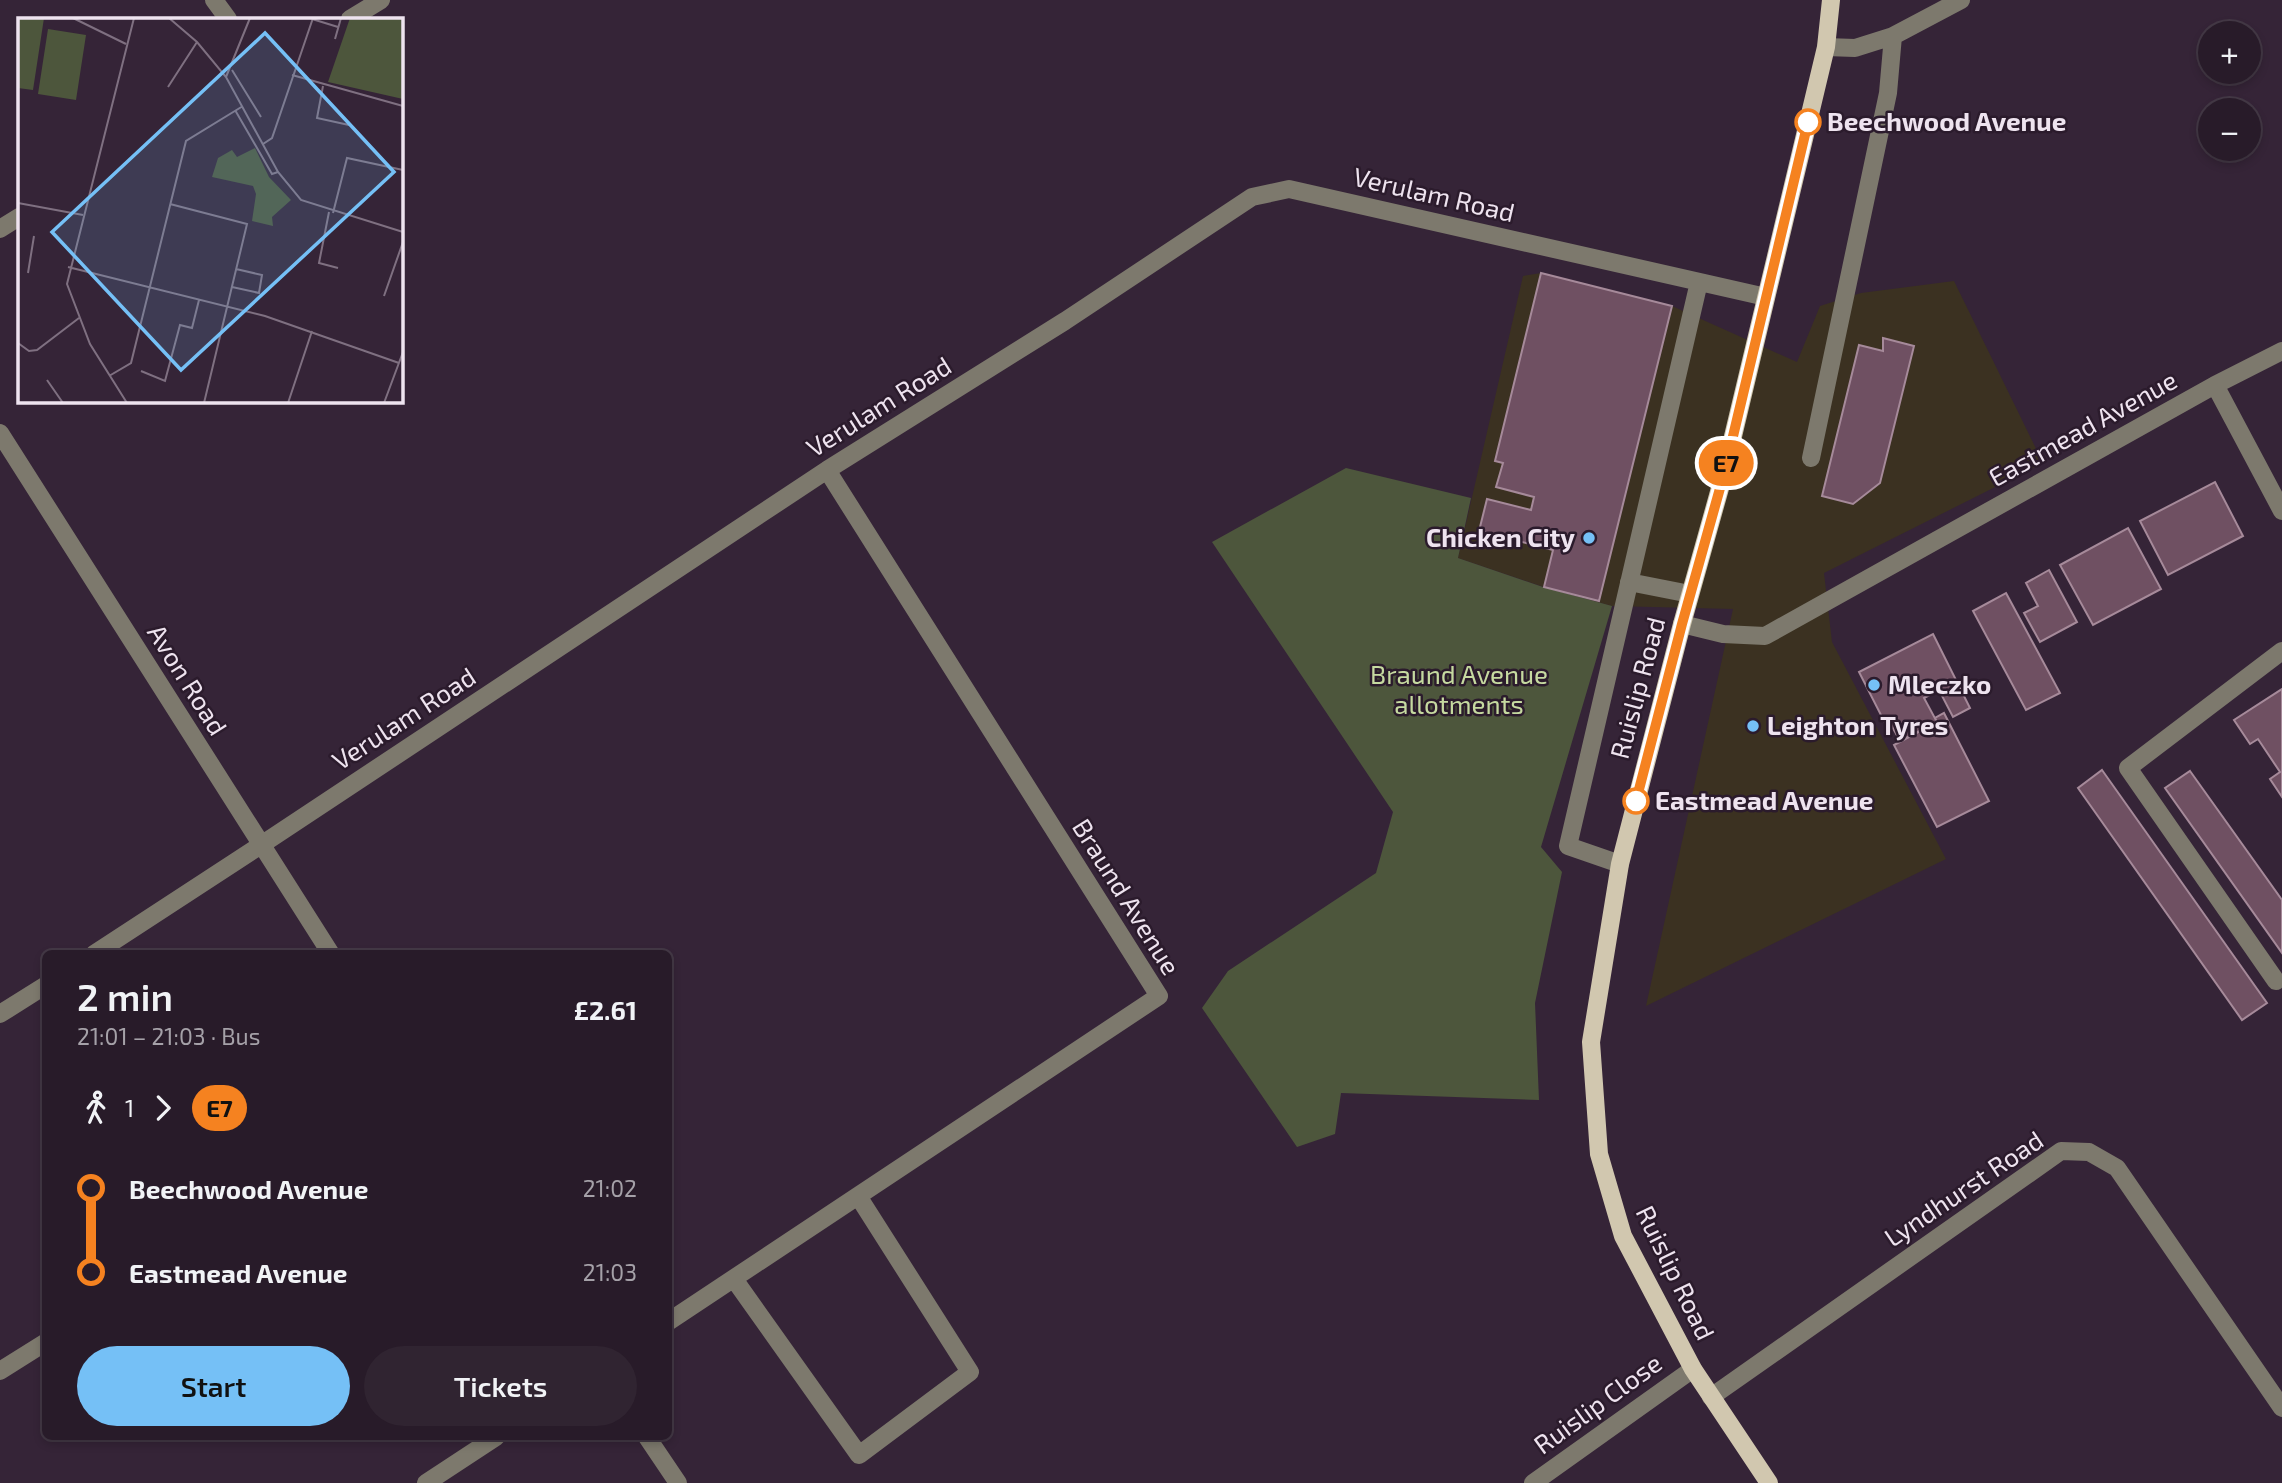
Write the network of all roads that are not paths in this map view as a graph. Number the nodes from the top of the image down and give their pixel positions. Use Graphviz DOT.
graph roads {
  1 [pos="214,0"];
  2 [pos="381,0"];
  3 [pos="1831,0"];
  4 [pos="1961,0"];
  5 [pos="227,18"];
  6 [pos="351,18"];
  7 [pos="1893,36"];
  8 [pos="1826,47"];
  9 [pos="18,219"];
  10 [pos="0,229"];
  11 [pos="1699,282"];
  12 [pos="1766,297"];
  13 [pos="2282,351"];
  14 [pos="2215,385"];
  15 [pos="0,433"];
  16 [pos="1811,458"];
  17 [pos="827,470"];
  18 [pos="2282,511"];
  19 [pos="1629,582"];
  20 [pos="1690,594"];
  21 [pos="1682,624"];
  22 [pos="2282,651"];
  23 [pos="261,845"];
  24 [pos="1620,864"];
  25 [pos="100,950"];
  26 [pos="328,950"];
  27 [pos="2276,981"];
  28 [pos="42,988"];
  29 [pos="0,1014"];
  30 [pos="858,1196"];
  31 [pos="734,1279"];
  32 [pos="672,1319"];
  33 [pos="42,1345"];
  34 [pos="1693,1368"];
  35 [pos="0,1371"];
  36 [pos="1711,1397"];
  37 [pos="2282,1408"];
  38 [pos="491,1440"];
  39 [pos="649,1440"];
  40 [pos="426,1483"];
  41 [pos="678,1483"];
  42 [pos="1533,1483"];
  43 [pos="1769,1483"];
  1 -- 5 [label="street"];
  2 -- 6 [label="street"];
  3 -- 8 [label="main road, Ruislip Road"];
  4 -- 7 [label="street"];
  7 -- 8 [label="street"];
  7 -- 16 [label="street"];
  8 -- 12 [label="main road, Ruislip Road"];
  9 -- 10 [label="street"];
  11 -- 12 [label="street, Verulam Road"];
  11 -- 17 [label="street, Verulam Road"];
  11 -- 19 [label="street"];
  12 -- 20 [label="main road, Ruislip Road"];
  13 -- 14 [label="street, Eastmead Avenue"];
  14 -- 18 [label="street"];
  14 -- 21 [label="street, Eastmead Avenue"];
  15 -- 23 [label="street, Avon Road"];
  17 -- 23 [label="street, Verulam Road"];
  17 -- 30 [label="street, Braund Avenue"];
  19 -- 20 [label="street"];
  19 -- 24 [label="street"];
  20 -- 21 [label="main road, Ruislip Road"];
  21 -- 24 [label="main road, Ruislip Road"];
  22 -- 27 [label="street"];
  23 -- 25 [label="street, Verulam Road"];
  23 -- 26 [label="street, Avon Road"];
  24 -- 34 [label="main road, Ruislip Road"];
  28 -- 29 [label="street"];
  30 -- 31 [label="street, Braund Avenue"];
  30 -- 31 [label="street"];
  31 -- 32 [label="street, Braund Avenue"];
  33 -- 35 [label="street"];
  34 -- 36 [label="main road, Ruislip Road"];
  34 -- 42 [label="street, Ruislip Close"];
  36 -- 37 [label="street, Lyndhurst Road"];
  36 -- 43 [label="main road, Ruislip Road"];
  38 -- 40 [label="street"];
  39 -- 41 [label="street"];
}
